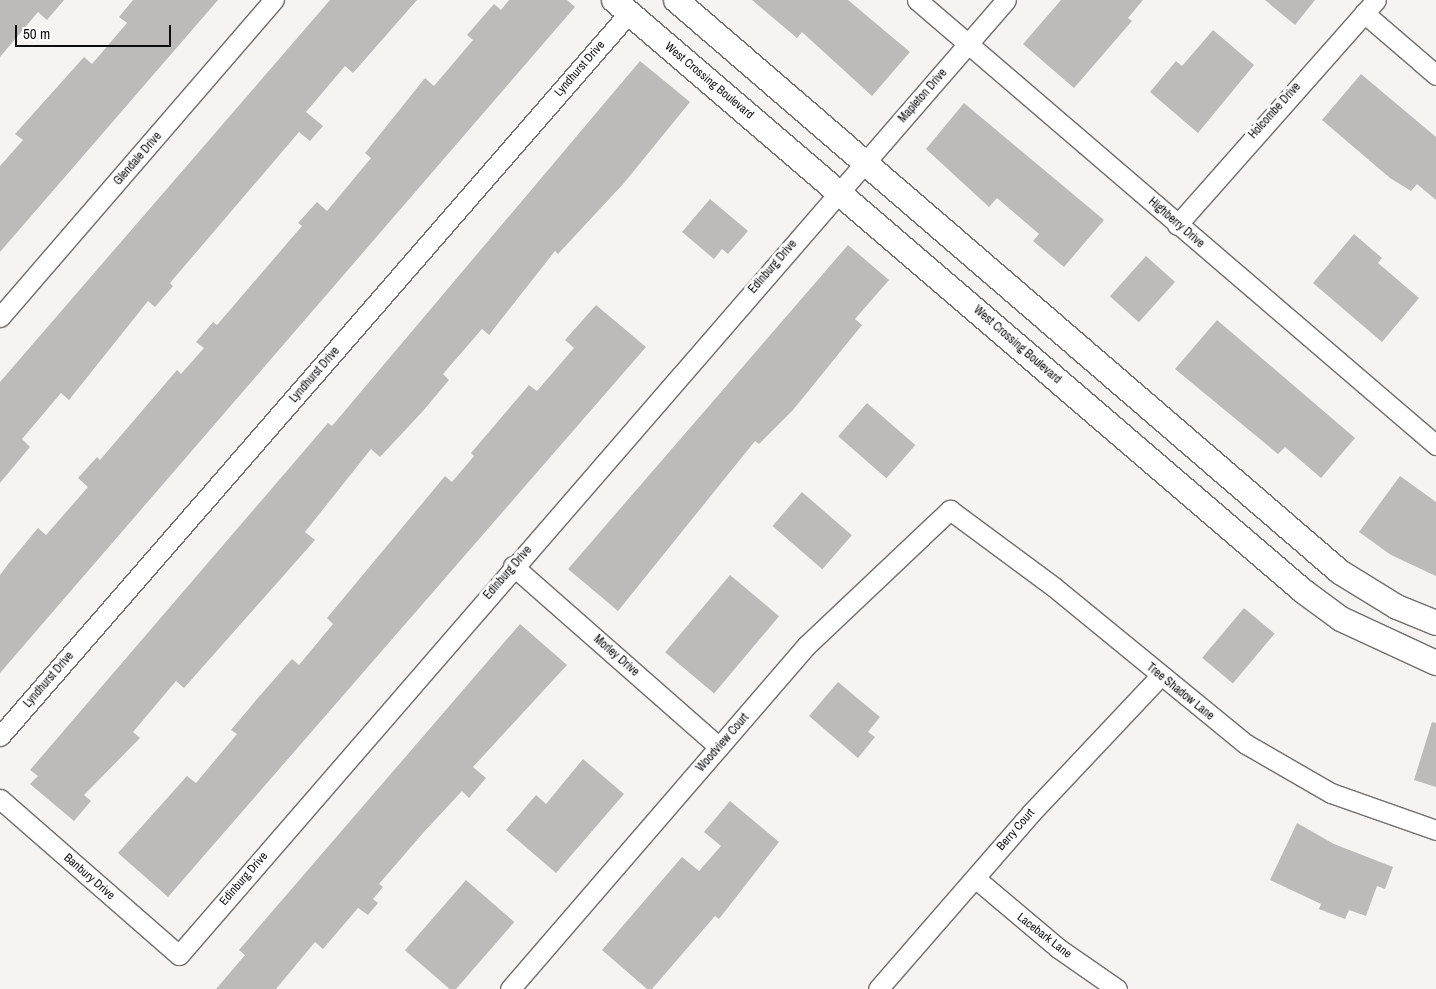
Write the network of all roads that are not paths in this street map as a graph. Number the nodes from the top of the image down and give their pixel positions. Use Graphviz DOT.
graph roads {
  1 [pos="274,0"];
  2 [pos="676,0"];
  3 [pos="917,0"];
  4 [pos="1006,0"];
  5 [pos="622,6"];
  6 [pos="1370,7"];
  7 [pos="968,44"];
  8 [pos="1436,75"];
  9 [pos="864,163"];
  10 [pos="838,192"];
  11 [pos="1177,224"];
  12 [pos="0,317"];
  13 [pos="1436,446"];
  14 [pos="950,510"];
  15 [pos="513,566"];
  16 [pos="1436,623"];
  17 [pos="1436,663"];
  18 [pos="1160,676"];
  19 [pos="0,736"];
  20 [pos="719,746"];
  21 [pos="0,799"];
  22 [pos="1436,830"];
  23 [pos="975,878"];
  24 [pos="179,955"];
  25 [pos="510,989"];
  26 [pos="878,989"];
  27 [pos="1118,989"];
  1 -- 12 [label="street, Glendale Drive"];
  2 -- 9 [label="street"];
  3 -- 7 [label="street, Highberry Drive"];
  4 -- 7 [label="street, Mapleton Drive"];
  5 -- 10 [label="street, West Crossing Boulevard"];
  5 -- 19 [label="street, Lyndhurst Drive"];
  6 -- 8 [label="street"];
  6 -- 11 [label="street, Holcombe Drive"];
  7 -- 9 [label="street, Mapleton Drive"];
  7 -- 11 [label="street, Highberry Drive"];
  9 -- 10 [label="street, Mapleton Drive"];
  9 -- 16 [label="street"];
  10 -- 15 [label="street, Edinburg Drive"];
  10 -- 17 [label="street, West Crossing Boulevard"];
  11 -- 13 [label="street, Highberry Drive"];
  14 -- 18 [label="street, Tree Shadow Lane"];
  14 -- 20 [label="street, Woodview Court"];
  15 -- 20 [label="street, Morley Drive"];
  15 -- 24 [label="street, Edinburg Drive"];
  18 -- 22 [label="street, Tree Shadow Lane"];
  18 -- 23 [label="street, Berry Court"];
  20 -- 25 [label="street, Woodview Court"];
  21 -- 24 [label="street, Banbury Drive"];
  23 -- 26 [label="street, Berry Court"];
  23 -- 27 [label="street, Lacebark Lane"];
}
